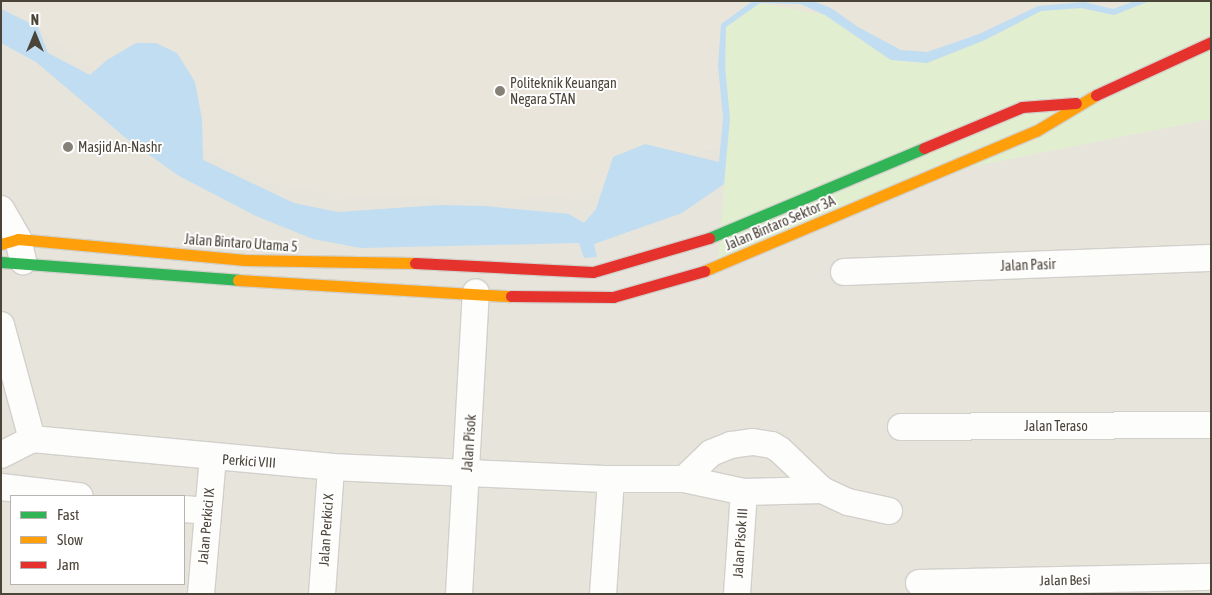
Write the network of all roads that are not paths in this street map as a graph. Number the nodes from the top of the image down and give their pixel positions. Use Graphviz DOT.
graph roads {
  1 [pos="1211,42"];
  2 [pos="1078,103"];
  3 [pos="1,209"];
  4 [pos="792,218"];
  5 [pos="11,251"];
  6 [pos="1211,258"];
  7 [pos="479,265"];
  8 [pos="844,272"];
  9 [pos="476,292"];
  10 [pos="1,324"];
  11 [pos="1211,425"];
  12 [pos="901,427"];
  13 [pos="32,439"];
  14 [pos="1,455"];
  15 [pos="213,458"];
  16 [pos="331,467"];
  17 [pos="466,474"];
  18 [pos="611,479"];
  19 [pos="684,479"];
  20 [pos="1,487"];
  21 [pos="822,490"];
  22 [pos="744,492"];
  23 [pos="70,495"];
  24 [pos="196,510"];
  25 [pos="889,511"];
  26 [pos="1211,577"];
  27 [pos="919,583"];
  28 [pos="201,594"];
  29 [pos="322,594"];
  30 [pos="459,594"];
  31 [pos="603,594"];
  32 [pos="737,594"];
  1 -- 2 [label="main road, Jalan Bintaro Sektor 3A"];
  2 -- 4 [label="main road, Jalan Bintaro Sektor 3A"];
  2 -- 4 [label="main road, Jalan Bintaro Sektor 3A"];
  3 -- 5 [label="street"];
  4 -- 7 [label="main road, Jalan Bintaro Sektor 3A"];
  4 -- 9 [label="main road, Jalan Bintaro Sektor 3A"];
  5 -- 7 [label="main road, Jalan Bintaro Utama 5"];
  5 -- 9 [label="main road"];
  6 -- 8 [label="street, Jalan Pasir"];
  7 -- 9 [label="main road"];
  9 -- 17 [label="street, Jalan Pisok"];
  10 -- 13 [label="street"];
  11 -- 12 [label="street, Jalan Teraso"];
  13 -- 14 [label="street"];
  13 -- 15 [label="street, Perkici VIII"];
  15 -- 16 [label="street, Perkici VIII"];
  15 -- 24 [label="street, Jalan Perkici IX"];
  16 -- 17 [label="street, Perkici VIII"];
  16 -- 29 [label="street, Jalan Perkici X"];
  17 -- 18 [label="street, Perkici VIII"];
  17 -- 30 [label="street, Jalan Pisok"];
  18 -- 19 [label="street, Perkici VIII"];
  18 -- 31 [label="street"];
  19 -- 21 [label="street"];
  19 -- 22 [label="street, Perkici VIII"];
  20 -- 23 [label="street"];
  21 -- 22 [label="street, Perkici VIII"];
  21 -- 25 [label="street"];
  22 -- 32 [label="street, Jalan Pisok III"];
  24 -- 28 [label="street, Jalan Perkici IX"];
  26 -- 27 [label="street, Jalan Besi"];
}
